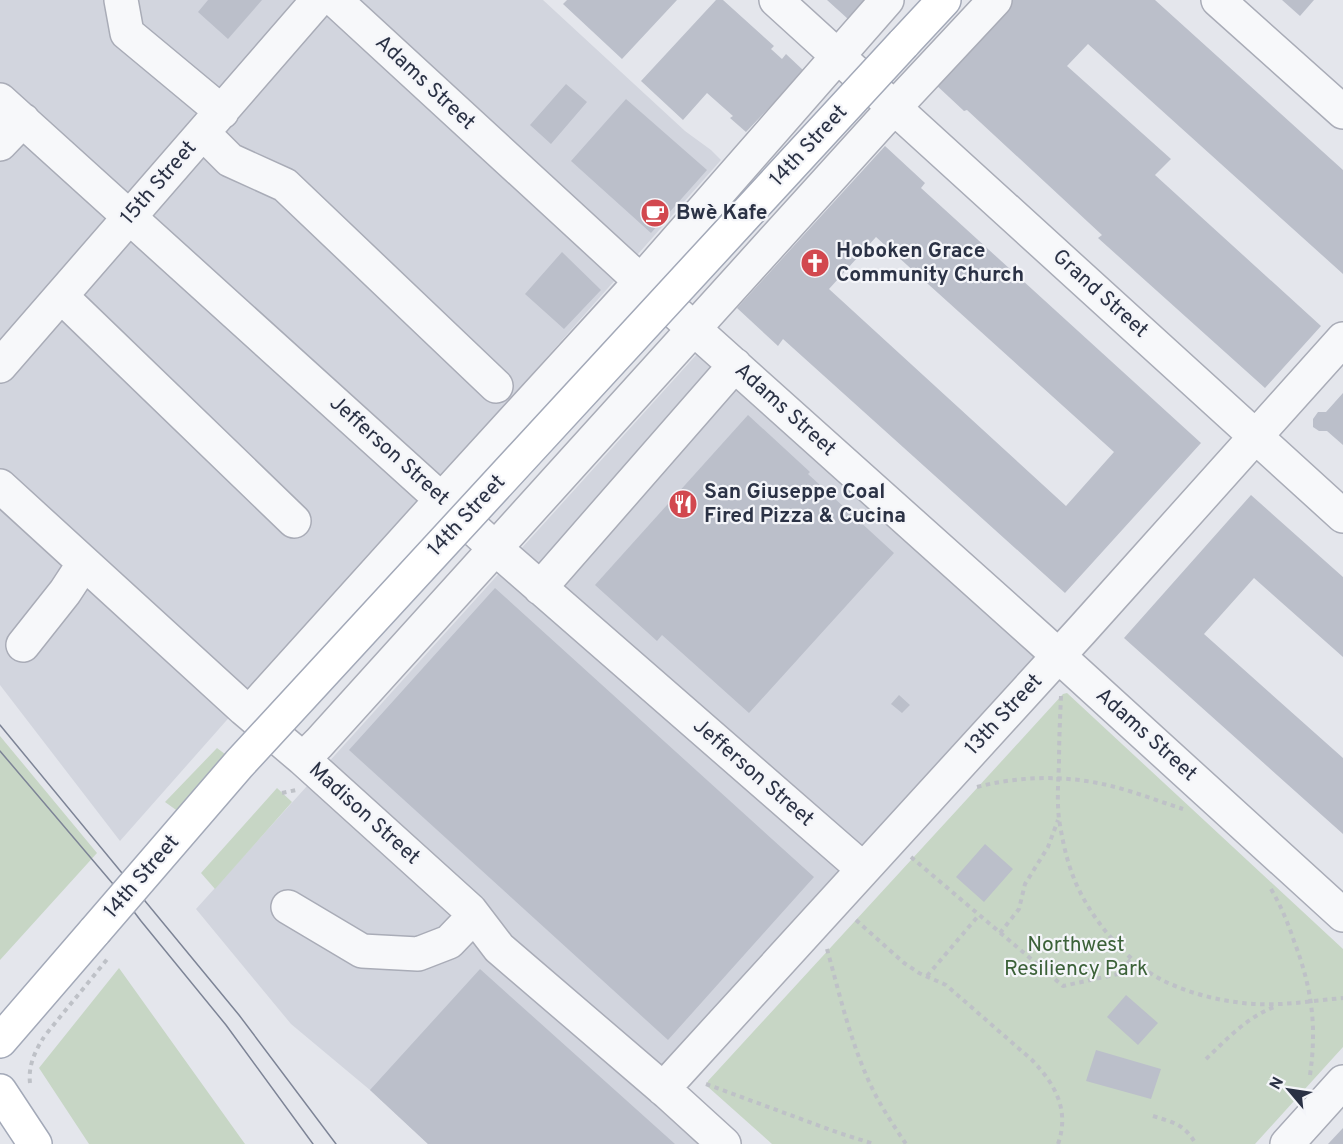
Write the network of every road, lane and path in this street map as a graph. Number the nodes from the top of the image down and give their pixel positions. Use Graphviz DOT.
graph roads {
  1 [pos="122,0"];
  2 [pos="318,0"];
  3 [pos="335,0"];
  4 [pos="776,0"];
  5 [pos="887,0"];
  6 [pos="944,0"];
  7 [pos="995,0"];
  8 [pos="1218,0"];
  9 [pos="828,64"];
  10 [pos="895,107"];
  11 [pos="11,110"];
  12 [pos="1343,112"];
  13 [pos="213,122"];
  14 [pos="0,144"];
  15 [pos="130,217"];
  16 [pos="638,278"];
  17 [pos="61,296"];
  18 [pos="694,328"];
  19 [pos="1343,339"];
  20 [pos="735,365"];
  21 [pos="0,366"];
  22 [pos="496,386"];
  23 [pos="1255,436"];
  24 [pos="0,486"];
  25 [pos="440,497"];
  26 [pos="1343,516"];
  27 [pos="294,521"];
  28 [pos="495,548"];
  29 [pos="84,563"];
  30 [pos="540,588"];
  31 [pos="23,645"];
  32 [pos="1060,671"];
  33 [pos="246,711"];
  34 [pos="303,759"];
  35 [pos="1058,779"];
  36 [pos="976,788"];
  37 [pos="1192,812"];
  38 [pos="1059,818"];
  39 [pos="908,855"];
  40 [pos="863,869"];
  41 [pos="1270,887"];
  42 [pos="288,907"];
  43 [pos="979,915"];
  44 [pos="1343,915"];
  45 [pos="474,916"];
  46 [pos="852,916"];
  47 [pos="1000,933"];
  48 [pos="826,944"];
  49 [pos="1132,958"];
  50 [pos="927,976"];
  51 [pos="1343,998"];
  52 [pos="1310,1001"];
  53 [pos="1279,1005"];
  54 [pos="35,1023"];
  55 [pos="0,1041"];
  56 [pos="1206,1059"];
  57 [pos="31,1064"];
  58 [pos="1343,1082"];
  59 [pos="702,1083"];
  60 [pos="1308,1083"];
  61 [pos="663,1089"];
  62 [pos="0,1091"];
  63 [pos="1153,1116"];
  64 [pos="35,1144"];
  65 [pos="724,1144"];
  66 [pos="874,1144"];
  67 [pos="906,1144"];
  68 [pos="1058,1144"];
  69 [pos="1196,1144"];
  70 [pos="1287,1144"];
  1 -- 13 [label="street"];
  2 -- 13 [label="street, 15th Street"];
  3 -- 16 [label="street, Adams Street"];
  4 -- 9 [label="street, Grand Street"];
  5 -- 9 [label="street, 14th Street"];
  6 -- 54 [label="main road, 14th Street, bridge"];
  7 -- 10 [label="street, 14th Street"];
  8 -- 12 [label="street"];
  9 -- 10 [label="street, Grand Street"];
  9 -- 16 [label="street, 14th Street"];
  10 -- 18 [label="street, 14th Street"];
  10 -- 23 [label="street, Grand Street"];
  11 -- 14 [label="street"];
  11 -- 15 [label="street, Jefferson Street"];
  13 -- 15 [label="street, 15th Street"];
  13 -- 22 [label="street"];
  15 -- 17 [label="street, 15th Street"];
  15 -- 25 [label="street, Jefferson Street"];
  16 -- 18 [label="street, Adams Street"];
  16 -- 25 [label="street, 14th Street"];
  17 -- 21 [label="street, 15th Street"];
  17 -- 27 [label="street"];
  18 -- 20 [label="street, Adams Street"];
  18 -- 28 [label="street, 14th Street"];
  19 -- 23 [label="street, 13th Street"];
  20 -- 30 [label="street"];
  20 -- 32 [label="street, Adams Street"];
  23 -- 26 [label="street, Grand Street"];
  23 -- 32 [label="street, 13th Street"];
  24 -- 29 [label="street, Madison Street"];
  25 -- 28 [label="street, Jefferson Street"];
  25 -- 33 [label="street, 14th Street"];
  28 -- 30 [label="street, Jefferson Street"];
  28 -- 34 [label="street, 14th Street"];
  29 -- 31 [label="street"];
  29 -- 33 [label="street, Madison Street"];
  30 -- 40 [label="street, Jefferson Street"];
  32 -- 35 [label="path"];
  32 -- 40 [label="street, 13th Street"];
  32 -- 44 [label="street, Adams Street"];
  33 -- 34 [label="street, Madison Street"];
  34 -- 45 [label="street, Madison Street"];
  35 -- 36 [label="path"];
  35 -- 37 [label="path"];
  35 -- 38 [label="path"];
  38 -- 47 [label="path"];
  38 -- 49 [label="path"];
  39 -- 43 [label="path"];
  40 -- 61 [label="street, 13th Street"];
  41 -- 52 [label="path"];
  42 -- 45 [label="street"];
  43 -- 47 [label="path"];
  43 -- 50 [label="path"];
  45 -- 61 [label="street, Madison Street"];
  46 -- 50 [label="path"];
  47 -- 49 [label="path"];
  48 -- 67 [label="path"];
  49 -- 53 [label="path"];
  50 -- 68 [label="path"];
  51 -- 52 [label="path"];
  52 -- 53 [label="path"];
  52 -- 60 [label="path"];
  53 -- 56 [label="path"];
  54 -- 55 [label="main road, 14th Street"];
  54 -- 57 [label="path"];
  58 -- 70 [label="street"];
  59 -- 66 [label="path"];
  61 -- 65 [label="street, Madison Street"];
  62 -- 64 [label="main road"];
  63 -- 69 [label="path"];
}
